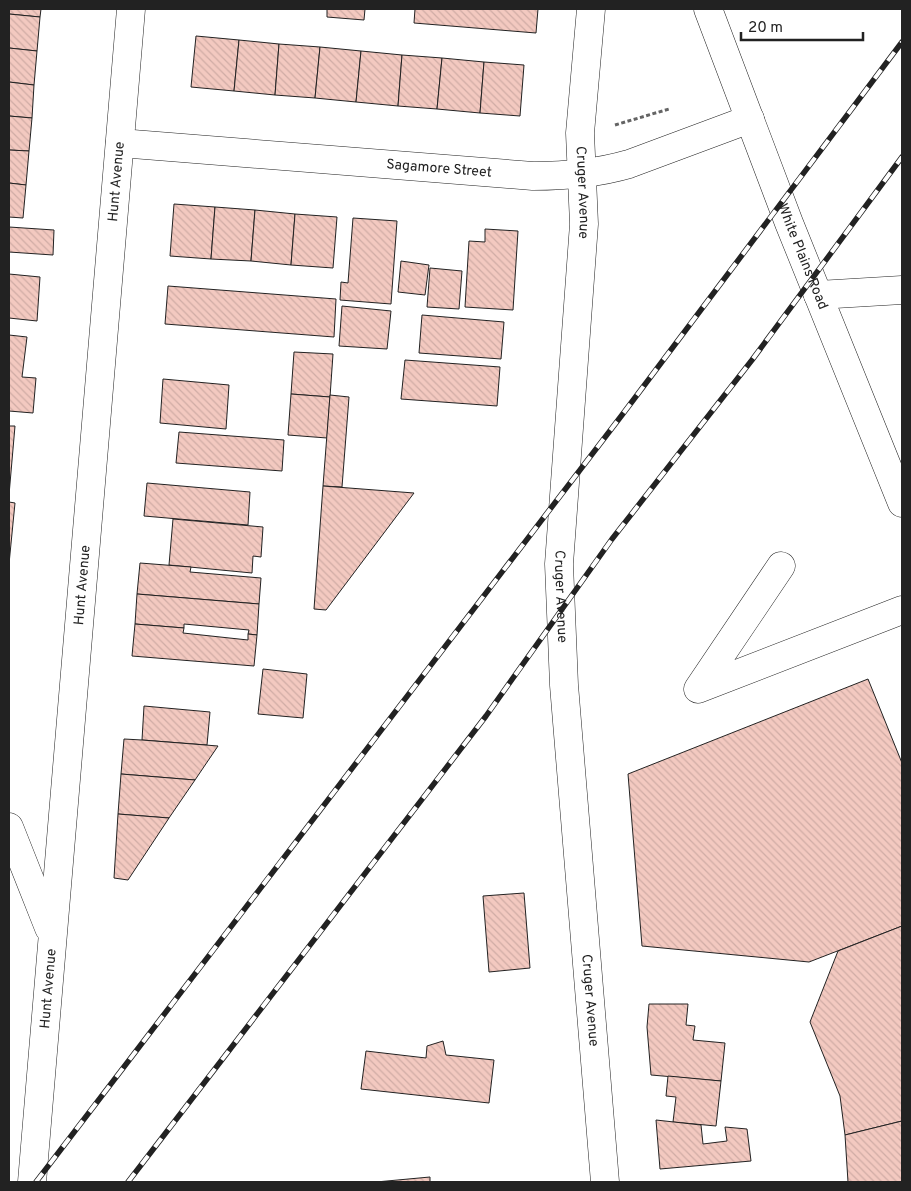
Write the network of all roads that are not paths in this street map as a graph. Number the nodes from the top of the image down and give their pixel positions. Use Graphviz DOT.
graph roads {
  1 [pos="131,9"];
  2 [pos="591,9"];
  3 [pos="708,9"];
  4 [pos="750,119"];
  5 [pos="120,143"];
  6 [pos="582,174"];
  7 [pos="902,290"];
  8 [pos="818,295"];
  9 [pos="902,503"];
  10 [pos="781,566"];
  11 [pos="902,610"];
  12 [pos="9,828"];
  13 [pos="51,934"];
  14 [pos="32,1172"];
  15 [pos="9,1178"];
  16 [pos="605,1182"];
  1 -- 5 [label="street, Hunt Avenue"];
  2 -- 6 [label="street, Cruger Avenue"];
  3 -- 4 [label="street, White Plains Road"];
  4 -- 6 [label="street, Sagamore Street"];
  4 -- 8 [label="street, White Plains Road"];
  5 -- 6 [label="street, Sagamore Street"];
  5 -- 13 [label="street, Hunt Avenue"];
  6 -- 16 [label="street, Cruger Avenue"];
  7 -- 8 [label="street"];
  8 -- 9 [label="street, White Plains Road"];
  10 -- 11 [label="street"];
  12 -- 13 [label="street"];
  13 -- 14 [label="street, Hunt Avenue"];
  14 -- 15 [label="street, Hunt Avenue"];
}
